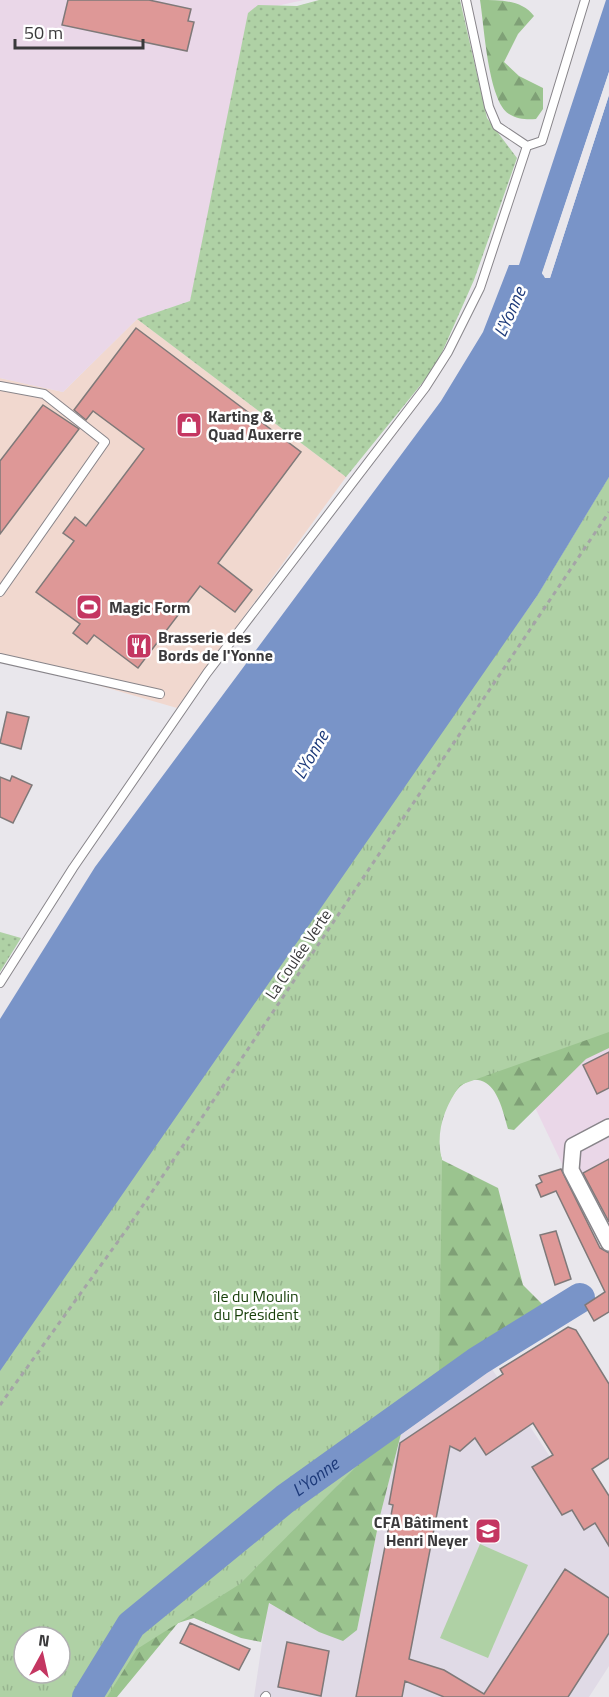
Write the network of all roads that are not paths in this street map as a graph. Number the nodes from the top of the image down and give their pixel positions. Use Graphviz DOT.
graph roads {
  1 [pos="466,0"];
  2 [pos="585,0"];
  3 [pos="526,146"];
  4 [pos="0,386"];
  5 [pos="0,592"];
  6 [pos="0,658"];
  7 [pos="160,694"];
  8 [pos="0,983"];
  9 [pos="609,1127"];
  10 [pos="609,1243"];
  1 -- 3 [label="lane"];
  2 -- 3 [label="lane"];
  3 -- 8 [label="lane"];
  4 -- 5 [label="lane"];
  6 -- 7 [label="lane"];
  9 -- 10 [label="street"];
}
